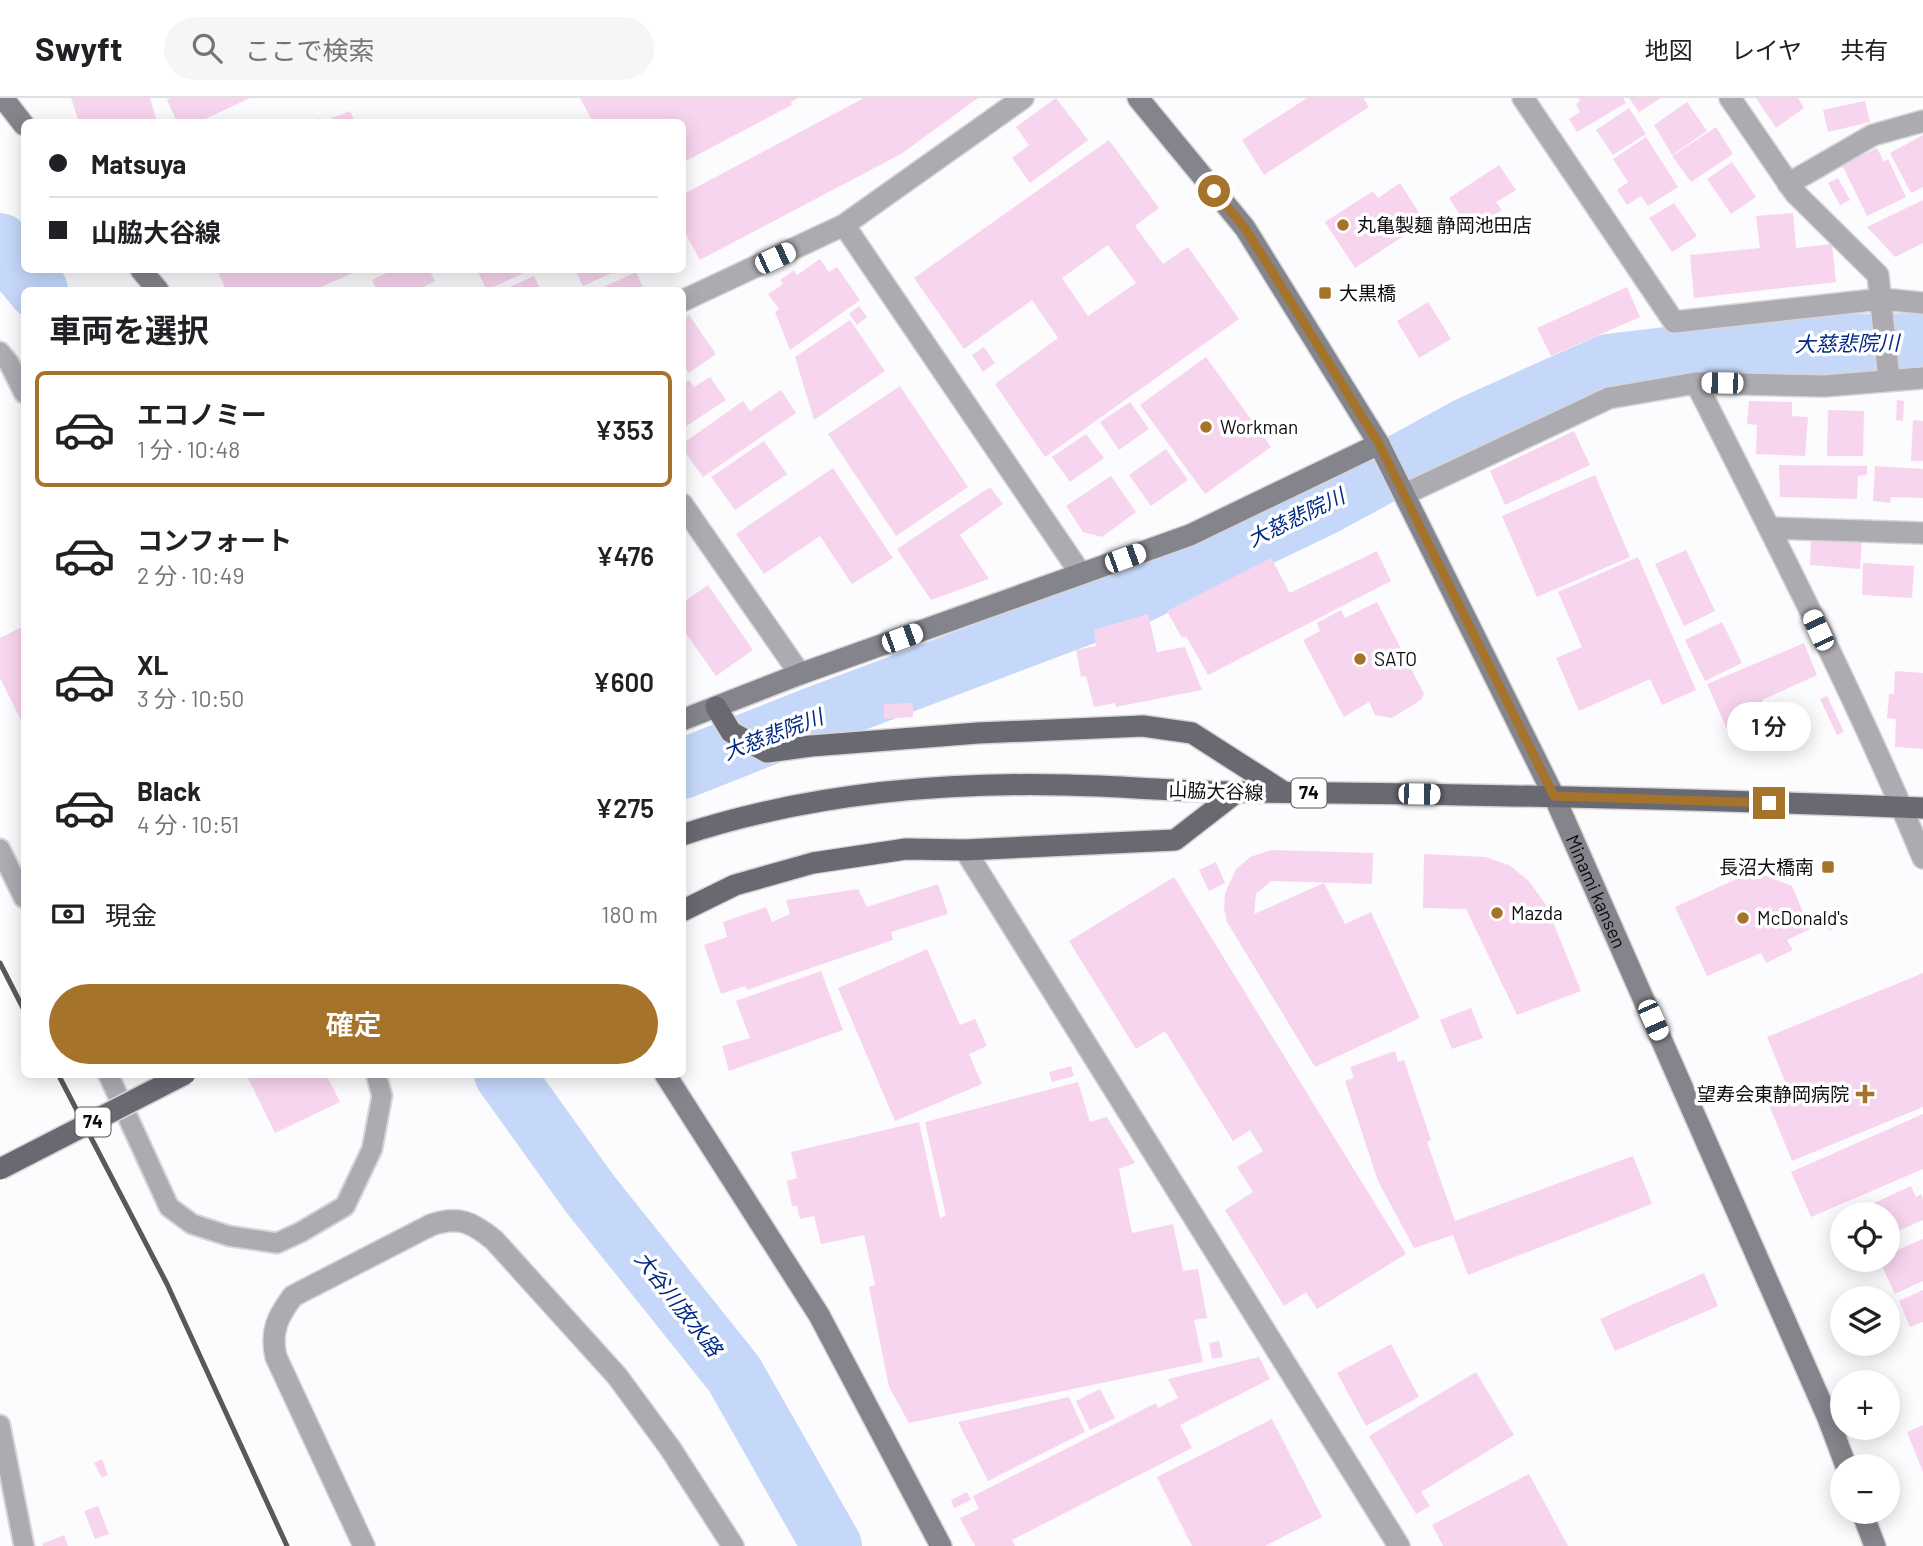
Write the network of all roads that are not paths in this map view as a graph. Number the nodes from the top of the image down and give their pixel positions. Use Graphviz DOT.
graph roads {
  1 [pos="3,98"];
  2 [pos="1023,98"];
  3 [pos="1138,98"];
  4 [pos="1523,98"];
  5 [pos="1730,98"];
  6 [pos="21,121"];
  7 [pos="1923,121"];
  8 [pos="1788,184"];
  9 [pos="844,225"];
  10 [pos="144,273"];
  11 [pos="155,287"];
  12 [pos="686,299"];
  13 [pos="1882,299"];
  14 [pos="1923,303"];
  15 [pos="0,352"];
  16 [pos="1923,378"];
  17 [pos="1889,379"];
  18 [pos="1696,383"];
  19 [pos="21,387"];
  20 [pos="1379,444"];
  21 [pos="1405,494"];
  22 [pos="686,510"];
  23 [pos="1770,528"];
  24 [pos="1923,533"];
  25 [pos="1081,574"];
  26 [pos="800,674"];
  27 [pos="716,707"];
  28 [pos="686,718"];
  29 [pos="1237,792"];
  30 [pos="1284,792"];
  31 [pos="1554,796"];
  32 [pos="1912,807"];
  33 [pos="686,834"];
  34 [pos="0,849"];
  35 [pos="965,850"];
  36 [pos="1923,858"];
  37 [pos="21,892"];
  38 [pos="686,909"];
  39 [pos="110,1078"];
  40 [pos="177,1078"];
  41 [pos="377,1078"];
  42 [pos="668,1078"];
  43 [pos="0,1170"];
  44 [pos="0,1425"];
  45 [pos="1841,1454"];
  46 [pos="1867,1524"];
  47 [pos="24,1546"];
  48 [pos="364,1546"];
  49 [pos="733,1546"];
  50 [pos="941,1546"];
  51 [pos="1399,1546"];
  52 [pos="1875,1546"];
  1 -- 6 [label="main road"];
  2 -- 9 [label="street"];
  3 -- 20 [label="main road, Minami kansen"];
  4 -- 13 [label="street"];
  5 -- 8 [label="street"];
  7 -- 8 [label="street"];
  8 -- 13 [label="street"];
  9 -- 12 [label="street"];
  9 -- 25 [label="street"];
  10 -- 11 [label="main road"];
  13 -- 14 [label="street"];
  13 -- 17 [label="street"];
  15 -- 19 [label="lane"];
  16 -- 17 [label="street"];
  17 -- 18 [label="street"];
  18 -- 21 [label="street"];
  18 -- 23 [label="street"];
  20 -- 21 [label="main road, Minami kansen"];
  20 -- 25 [label="main road"];
  21 -- 31 [label="main road, Minami kansen"];
  22 -- 26 [label="street"];
  23 -- 24 [label="street"];
  23 -- 32 [label="street"];
  25 -- 26 [label="main road"];
  26 -- 27 [label="main road"];
  27 -- 28 [label="main road"];
  27 -- 30 [label="main road"];
  29 -- 30 [label="main road, 山脇大谷線 / 74"];
  29 -- 33 [label="main road, 山脇大谷線 / 74"];
  29 -- 35 [label="main road"];
  30 -- 31 [label="main road, 山脇大谷線 / 74"];
  31 -- 32 [label="main road, 山脇大谷線 / 74"];
  31 -- 45 [label="main road, Minami kansen"];
  32 -- 36 [label="street"];
  34 -- 37 [label="lane"];
  35 -- 38 [label="main road"];
  35 -- 51 [label="street"];
  39 -- 41 [label="lane"];
  40 -- 43 [label="main road, 74, bridge"];
  42 -- 50 [label="main road"];
  44 -- 47 [label="lane"];
  46 -- 52 [label="main road"];
  48 -- 49 [label="street"];
}
